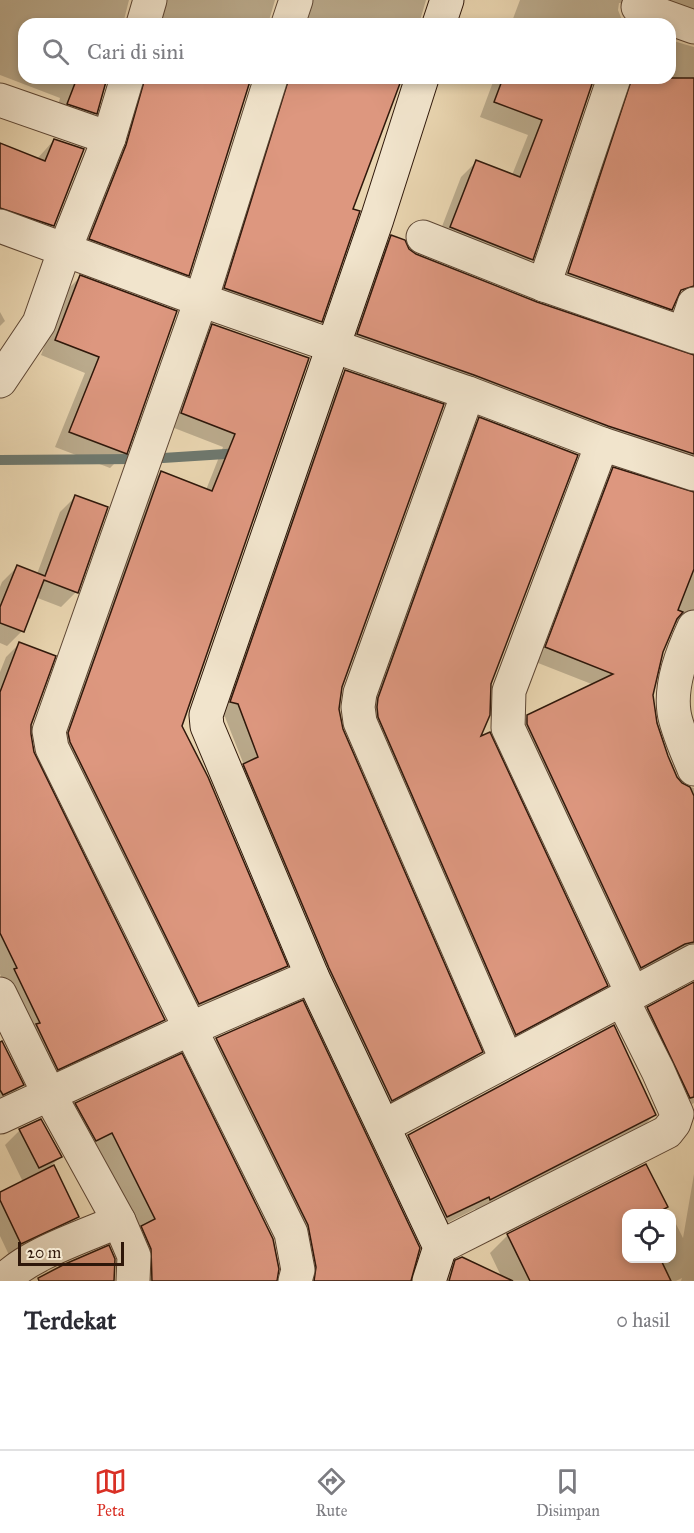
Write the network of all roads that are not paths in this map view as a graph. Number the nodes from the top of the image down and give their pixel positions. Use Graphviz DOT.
graph roads {
  1 [pos="150,0"];
  2 [pos="296,0"];
  3 [pos="447,0"];
  4 [pos="637,10"];
  5 [pos="145,18"];
  6 [pos="290,18"];
  7 [pos="441,18"];
  8 [pos="664,18"];
  9 [pos="676,22"];
  10 [pos="694,27"];
  11 [pos="125,84"];
  12 [pos="269,84"];
  13 [pos="420,84"];
  14 [pos="612,84"];
  15 [pos="0,100"];
  16 [pos="109,138"];
  17 [pos="0,226"];
  18 [pos="423,237"];
  19 [pos="65,249"];
  20 [pos="544,285"];
  21 [pos="201,300"];
  22 [pos="691,325"];
  23 [pos="332,344"];
  24 [pos="0,381"];
  25 [pos="468,393"];
  26 [pos="602,444"];
  27 [pos="694,474"];
  28 [pos="694,627"];
  29 [pos="694,770"];
  30 [pos="694,961"];
  31 [pos="312,976"];
  32 [pos="0,994"];
  33 [pos="627,996"];
  34 [pos="192,1028"];
  35 [pos="506,1059"];
  36 [pos="49,1094"];
  37 [pos="0,1117"];
  38 [pos="384,1125"];
  39 [pos="119,1221"];
  40 [pos="440,1247"];
  41 [pos="3,1281"];
  42 [pos="133,1281"];
  43 [pos="295,1281"];
  44 [pos="429,1281"];
  1 -- 5 [label="street"];
  2 -- 6 [label="street"];
  3 -- 7 [label="street"];
  4 -- 8 [label="street"];
  9 -- 10 [label="street"];
  11 -- 16 [label="street"];
  12 -- 21 [label="street"];
  13 -- 23 [label="street"];
  14 -- 20 [label="street"];
  15 -- 16 [label="street"];
  16 -- 19 [label="street"];
  17 -- 19 [label="street"];
  18 -- 20 [label="street"];
  19 -- 21 [label="street"];
  19 -- 24 [label="street"];
  20 -- 22 [label="street"];
  21 -- 23 [label="street"];
  21 -- 34 [label="street"];
  23 -- 25 [label="street"];
  23 -- 31 [label="street"];
  25 -- 26 [label="street"];
  25 -- 35 [label="street"];
  26 -- 27 [label="street"];
  26 -- 33 [label="street"];
  28 -- 29 [label="street"];
  30 -- 33 [label="street"];
  31 -- 34 [label="street"];
  31 -- 38 [label="street"];
  32 -- 36 [label="street"];
  33 -- 35 [label="street"];
  33 -- 40 [label="street"];
  34 -- 36 [label="street"];
  34 -- 43 [label="street"];
  35 -- 38 [label="street"];
  36 -- 37 [label="street"];
  36 -- 39 [label="street"];
  38 -- 40 [label="street"];
  39 -- 41 [label="street"];
  39 -- 42 [label="street"];
  40 -- 44 [label="street"];
}
